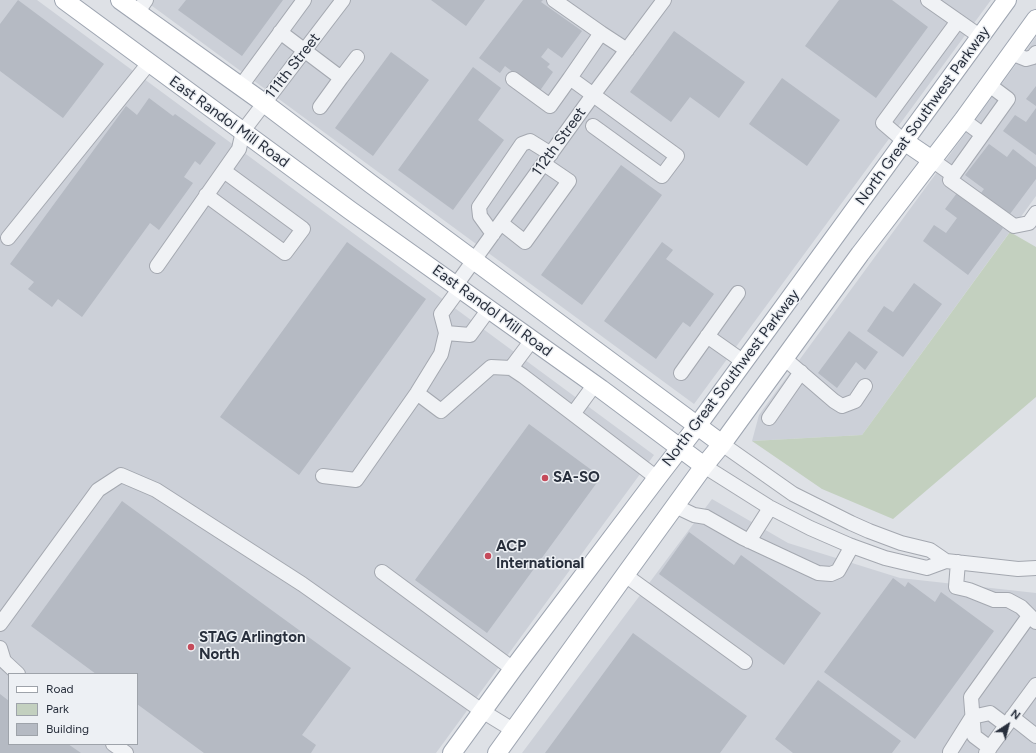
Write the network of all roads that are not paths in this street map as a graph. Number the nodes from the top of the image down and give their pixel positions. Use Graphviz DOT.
graph roads {
  1 [pos="64,0"];
  2 [pos="120,0"];
  3 [pos="304,0"];
  4 [pos="343,0"];
  5 [pos="554,0"];
  6 [pos="664,0"];
  7 [pos="928,0"];
  8 [pos="1007,0"];
  9 [pos="142,6"];
  10 [pos="1036,20"];
  11 [pos="958,21"];
  12 [pos="280,32"];
  13 [pos="601,32"];
  14 [pos="981,37"];
  15 [pos="305,50"];
  16 [pos="627,50"];
  17 [pos="1011,53"];
  18 [pos="1035,55"];
  19 [pos="357,57"];
  20 [pos="149,63"];
  21 [pos="341,78"];
  22 [pos="570,78"];
  23 [pos="512,79"];
  24 [pos="988,84"];
  25 [pos="240,86"];
  26 [pos="593,95"];
  27 [pos="264,103"];
  28 [pos="320,107"];
  29 [pos="962,120"];
  30 [pos="593,126"];
  31 [pos="243,131"];
  32 [pos="982,134"];
  33 [pos="904,141"];
  34 [pos="547,159"];
  35 [pos="932,160"];
  36 [pos="224,170"];
  37 [pos="953,175"];
  38 [pos="206,195"];
  39 [pos="1034,221"];
  40 [pos="497,228"];
  41 [pos="8,238"];
  42 [pos="474,261"];
  43 [pos="157,266"];
  44 [pos="458,286"];
  45 [pos="738,293"];
  46 [pos="489,309"];
  47 [pos="446,333"];
  48 [pos="707,336"];
  49 [pos="532,340"];
  50 [pos="784,358"];
  51 [pos="744,362"];
  52 [pos="511,368"];
  53 [pos="801,372"];
  54 [pos="681,373"];
  55 [pos="595,384"];
  56 [pos="865,386"];
  57 [pos="417,394"];
  58 [pos="573,414"];
  59 [pos="769,418"];
  60 [pos="697,426"];
  61 [pos="722,444"];
  62 [pos="680,448"];
  63 [pos="704,466"];
  64 [pos="323,476"];
  65 [pos="656,478"];
  66 [pos="675,506"];
  67 [pos="770,508"];
  68 [pos="749,541"];
  69 [pos="852,546"];
  70 [pos="952,562"];
  71 [pos="1036,568"];
  72 [pos="382,572"];
  73 [pos="625,575"];
  74 [pos="1033,619"];
  75 [pos="0,624"];
  76 [pos="0,648"];
  77 [pos="745,662"];
  78 [pos="513,669"];
  79 [pos="17,673"];
  80 [pos="1036,685"];
  81 [pos="482,711"];
  82 [pos="972,717"];
  83 [pos="1009,721"];
  84 [pos="513,730"];
  85 [pos="1036,736"];
  86 [pos="114,745"];
  87 [pos="988,750"];
  88 [pos="950,752"];
  89 [pos="126,753"];
  90 [pos="452,753"];
  91 [pos="497,753"];
  1 -- 20 [label="main road, East Randol Mill Road"];
  2 -- 9 [label="main road, East Randol Mill Road"];
  3 -- 12 [label="street"];
  4 -- 15 [label="street, 111th Street"];
  5 -- 13 [label="street"];
  6 -- 16 [label="street, 112th Street"];
  7 -- 11 [label="street"];
  8 -- 14 [label="main road, North Great Southwest Parkway"];
  9 -- 25 [label="main road, East Randol Mill Road"];
  10 -- 17 [label="main road, North Great Southwest Parkway"];
  11 -- 14 [label="street"];
  11 -- 33 [label="street"];
  12 -- 15 [label="street"];
  12 -- 25 [label="street"];
  13 -- 16 [label="street"];
  13 -- 22 [label="street"];
  14 -- 33 [label="main road, North Great Southwest Parkway"];
  15 -- 21 [label="street"];
  15 -- 27 [label="street, 111th Street"];
  16 -- 26 [label="street, 112th Street"];
  17 -- 18 [label="street"];
  17 -- 24 [label="main road, North Great Southwest Parkway"];
  19 -- 21 [label="street"];
  20 -- 31 [label="main road, East Randol Mill Road"];
  20 -- 41 [label="street"];
  21 -- 28 [label="street"];
  22 -- 23 [label="street"];
  22 -- 26 [label="street"];
  24 -- 29 [label="main road, North Great Southwest Parkway"];
  24 -- 32 [label="street"];
  25 -- 27 [label="main road, East Randol Mill Road"];
  26 -- 30 [label="street"];
  26 -- 34 [label="street, 112th Street"];
  27 -- 31 [label="street, 111th Street"];
  27 -- 42 [label="main road, East Randol Mill Road"];
  29 -- 32 [label="street"];
  29 -- 35 [label="main road, North Great Southwest Parkway"];
  31 -- 36 [label="street"];
  31 -- 44 [label="main road, East Randol Mill Road"];
  32 -- 37 [label="street"];
  33 -- 35 [label="main road"];
  33 -- 51 [label="main road, North Great Southwest Parkway"];
  34 -- 40 [label="street, 112th Street"];
  34 -- 40 [label="street"];
  34 -- 40 [label="street"];
  35 -- 37 [label="street"];
  35 -- 50 [label="main road, North Great Southwest Parkway"];
  36 -- 38 [label="street"];
  36 -- 38 [label="street"];
  37 -- 39 [label="street"];
  38 -- 43 [label="street"];
  40 -- 42 [label="street, 112th Street"];
  42 -- 44 [label="street, 112th Street"];
  42 -- 60 [label="main road, East Randol Mill Road"];
  44 -- 46 [label="main road, East Randol Mill Road"];
  44 -- 47 [label="street, 112th Street"];
  45 -- 48 [label="street"];
  46 -- 47 [label="street"];
  46 -- 49 [label="main road, East Randol Mill Road"];
  47 -- 57 [label="street"];
  48 -- 51 [label="street"];
  48 -- 54 [label="street"];
  49 -- 52 [label="street"];
  49 -- 55 [label="main road, East Randol Mill Road"];
  50 -- 53 [label="street"];
  50 -- 61 [label="main road, North Great Southwest Parkway"];
  51 -- 60 [label="main road, North Great Southwest Parkway"];
  52 -- 57 [label="street"];
  52 -- 58 [label="street"];
  53 -- 56 [label="street"];
  53 -- 59 [label="street"];
  55 -- 58 [label="street"];
  55 -- 62 [label="main road, East Randol Mill Road"];
  57 -- 64 [label="street"];
  58 -- 65 [label="street"];
  60 -- 61 [label="main road, East Randol Mill Road"];
  60 -- 62 [label="main road, North Great Southwest Parkway"];
  61 -- 63 [label="main road, North Great Southwest Parkway"];
  61 -- 70 [label="street, East Randol Mill Road"];
  62 -- 63 [label="main road, East Randol Mill Road"];
  62 -- 65 [label="main road, North Great Southwest Parkway"];
  63 -- 66 [label="main road, North Great Southwest Parkway"];
  63 -- 67 [label="street, East Randol Mill Road"];
  65 -- 78 [label="main road, North Great Southwest Parkway"];
  66 -- 68 [label="street"];
  66 -- 73 [label="main road, North Great Southwest Parkway"];
  67 -- 68 [label="street"];
  67 -- 69 [label="street, East Randol Mill Road"];
  68 -- 69 [label="street"];
  69 -- 70 [label="street, East Randol Mill Road"];
  70 -- 71 [label="street, East Randol Mill Road"];
  70 -- 74 [label="street"];
  72 -- 78 [label="street"];
  73 -- 77 [label="street"];
  73 -- 84 [label="main road, North Great Southwest Parkway"];
  74 -- 82 [label="street"];
  75 -- 81 [label="street"];
  76 -- 79 [label="street"];
  78 -- 81 [label="main road, North Great Southwest Parkway"];
  80 -- 83 [label="street"];
  81 -- 84 [label="street"];
  81 -- 90 [label="main road, North Great Southwest Parkway"];
  82 -- 83 [label="street"];
  82 -- 87 [label="street"];
  82 -- 88 [label="street"];
  83 -- 85 [label="street"];
  83 -- 87 [label="street"];
  84 -- 91 [label="main road, North Great Southwest Parkway"];
  86 -- 89 [label="street"];
}
